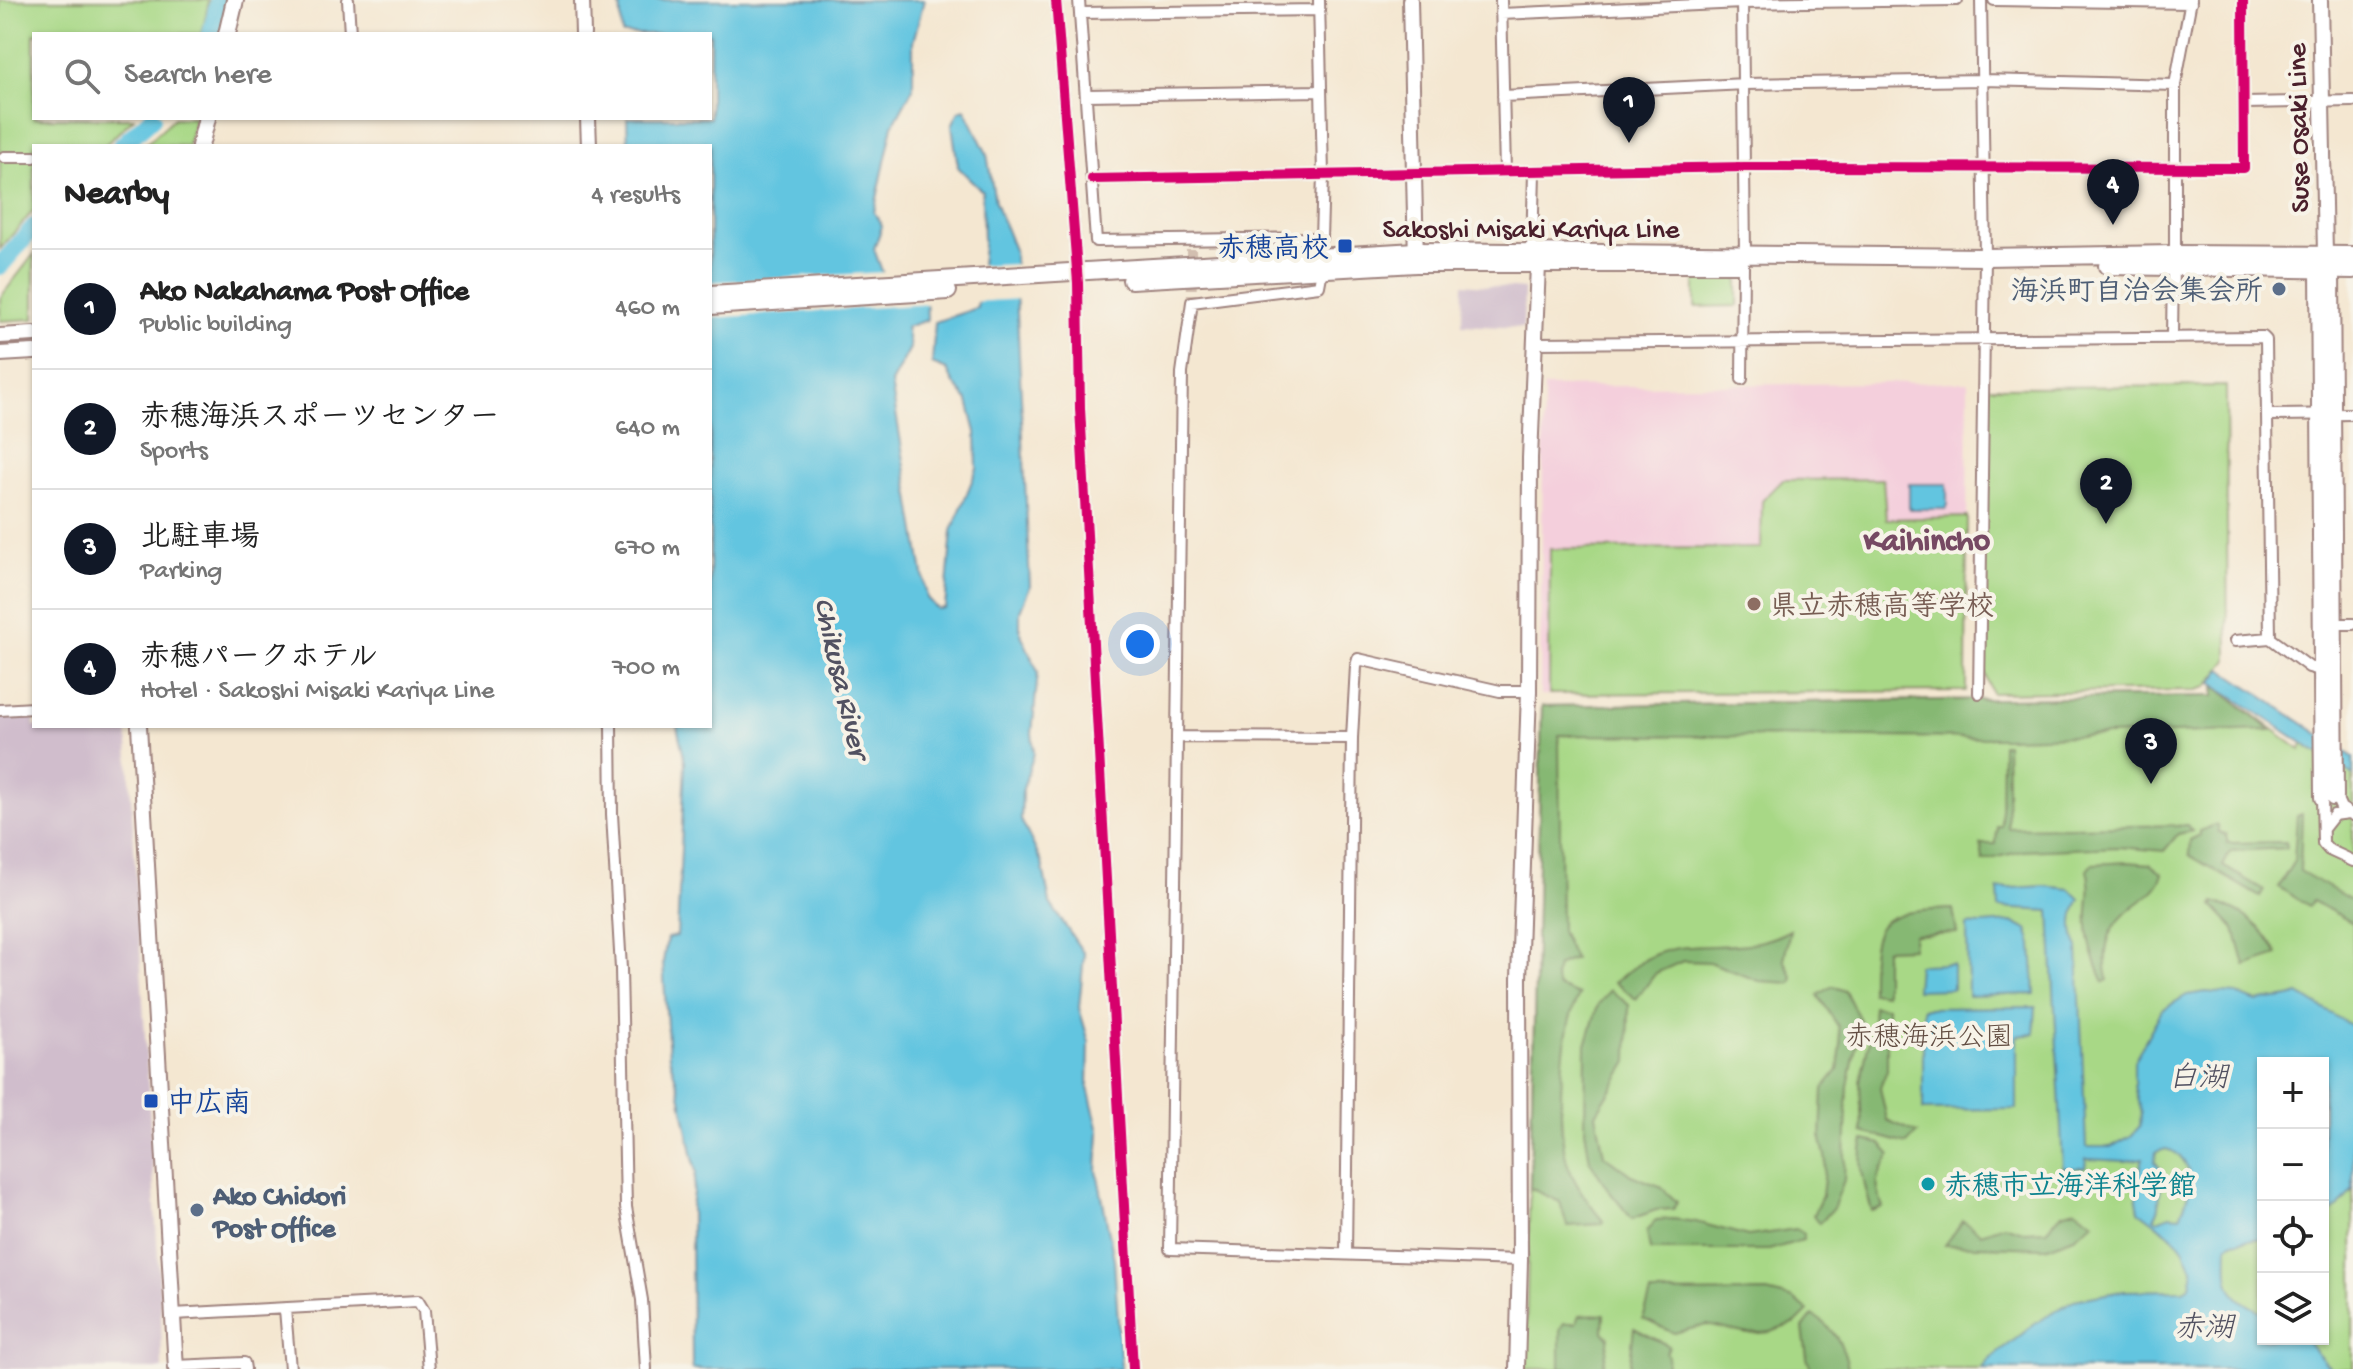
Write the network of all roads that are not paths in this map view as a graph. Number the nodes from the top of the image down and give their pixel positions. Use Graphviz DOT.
graph roads {
  1 [pos="235,0"];
  2 [pos="348,0"];
  3 [pos="582,0"];
  4 [pos="1056,0"];
  5 [pos="1079,0"];
  6 [pos="1410,0"];
  7 [pos="1501,0"];
  8 [pos="1853,0"];
  9 [pos="1957,0"];
  10 [pos="1981,0"];
  11 [pos="1994,0"];
  12 [pos="2243,0"];
  13 [pos="2320,0"];
  14 [pos="1742,2"];
  15 [pos="2191,2"];
  16 [pos="1319,5"];
  17 [pos="1080,13"];
  18 [pos="1501,14"];
  19 [pos="227,32"];
  20 [pos="350,32"];
  21 [pos="583,32"];
  22 [pos="1983,80"];
  23 [pos="1745,84"];
  24 [pos="2175,85"];
  25 [pos="1320,91"];
  26 [pos="1087,95"];
  27 [pos="1503,96"];
  28 [pos="2353,101"];
  29 [pos="2322,102"];
  30 [pos="2245,103"];
  31 [pos="206,120"];
  32 [pos="588,120"];
  33 [pos="200,144"];
  34 [pos="589,144"];
  35 [pos="4,157"];
  36 [pos="32,157"];
  37 [pos="1745,167"];
  38 [pos="1984,167"];
  39 [pos="2174,168"];
  40 [pos="1505,172"];
  41 [pos="1534,172"];
  42 [pos="1413,173"];
  43 [pos="1323,175"];
  44 [pos="1092,179"];
  45 [pos="1321,238"];
  46 [pos="2353,255"];
  47 [pos="1416,258"];
  48 [pos="1535,258"];
  49 [pos="1744,258"];
  50 [pos="2174,260"];
  51 [pos="1984,261"];
  52 [pos="1322,263"];
  53 [pos="2325,265"];
  54 [pos="2353,270"];
  55 [pos="1073,278"];
  56 [pos="712,294"];
  57 [pos="712,306"];
  58 [pos="32,334"];
  59 [pos="0,336"];
  60 [pos="2172,337"];
  61 [pos="1983,338"];
  62 [pos="1742,341"];
  63 [pos="1535,343"];
  64 [pos="32,352"];
  65 [pos="0,354"];
  66 [pos="1742,379"];
  67 [pos="2326,414"];
  68 [pos="2353,414"];
  69 [pos="2267,415"];
  70 [pos="2327,624"];
  71 [pos="2353,624"];
  72 [pos="2270,638"];
  73 [pos="2235,641"];
  74 [pos="2327,672"];
  75 [pos="1529,691"];
  76 [pos="1979,693"];
  77 [pos="32,708"];
  78 [pos="0,710"];
  79 [pos="139,728"];
  80 [pos="611,728"];
  81 [pos="2328,736"];
  82 [pos="1177,737"];
  83 [pos="1352,738"];
  84 [pos="2326,801"];
  85 [pos="2351,814"];
  86 [pos="2322,831"];
  87 [pos="2353,861"];
  88 [pos="1346,1254"];
  89 [pos="1520,1260"];
  90 [pos="285,1309"];
  91 [pos="173,1314"];
  92 [pos="176,1368"];
  93 [pos="245,1369"];
  94 [pos="290,1369"];
  95 [pos="429,1369"];
  96 [pos="646,1369"];
  97 [pos="1133,1369"];
  98 [pos="1517,1369"];
  1 -- 19 [label="main road"];
  2 -- 20 [label="street"];
  3 -- 21 [label="street"];
  4 -- 55 [label="street"];
  5 -- 17 [label="street"];
  6 -- 42 [label="street"];
  7 -- 18 [label="street"];
  8 -- 9 [label="street"];
  8 -- 14 [label="street"];
  10 -- 22 [label="street"];
  11 -- 15 [label="street"];
  12 -- 30 [label="street"];
  13 -- 29 [label="street, Suse Osaki Line"];
  14 -- 18 [label="street"];
  14 -- 23 [label="street"];
  15 -- 24 [label="street"];
  16 -- 17 [label="street"];
  16 -- 25 [label="street"];
  17 -- 26 [label="street"];
  18 -- 27 [label="street"];
  22 -- 23 [label="street"];
  22 -- 24 [label="street"];
  22 -- 38 [label="street"];
  23 -- 27 [label="street"];
  23 -- 37 [label="street"];
  24 -- 39 [label="street"];
  25 -- 26 [label="street"];
  25 -- 43 [label="street"];
  26 -- 44 [label="street"];
  27 -- 40 [label="street"];
  28 -- 29 [label="street"];
  29 -- 30 [label="street"];
  29 -- 53 [label="street, Suse Osaki Line"];
  30 -- 39 [label="street"];
  31 -- 33 [label="main road"];
  32 -- 34 [label="street"];
  35 -- 36 [label="street"];
  37 -- 38 [label="street"];
  37 -- 41 [label="street"];
  37 -- 49 [label="street"];
  38 -- 39 [label="street"];
  38 -- 51 [label="street"];
  39 -- 50 [label="street"];
  40 -- 41 [label="street"];
  40 -- 42 [label="street"];
  41 -- 48 [label="street"];
  42 -- 43 [label="street"];
  42 -- 47 [label="street"];
  43 -- 44 [label="street"];
  43 -- 45 [label="street"];
  44 -- 45 [label="street"];
  45 -- 52 [label="street"];
  46 -- 53 [label="main road, Sakoshi Misaki Kariya Line"];
  47 -- 48 [label="main road, Sakoshi Misaki Kariya Line"];
  47 -- 52 [label="main road, Sakoshi Misaki Kariya Line"];
  48 -- 49 [label="main road, Sakoshi Misaki Kariya Line"];
  48 -- 63 [label="street"];
  49 -- 51 [label="main road, Sakoshi Misaki Kariya Line"];
  49 -- 62 [label="street"];
  50 -- 51 [label="main road, Sakoshi Misaki Kariya Line"];
  50 -- 53 [label="main road, Sakoshi Misaki Kariya Line"];
  50 -- 60 [label="street"];
  51 -- 61 [label="street"];
  52 -- 55 [label="main road, Sakoshi Misaki Kariya Line"];
  52 -- 82 [label="street"];
  53 -- 54 [label="main road, Sakoshi Misaki Kariya Line"];
  53 -- 67 [label="street, Suse Osaki Line"];
  55 -- 56 [label="main road, Sakoshi Misaki Kariya Line"];
  55 -- 57 [label="main road, Sakoshi Misaki Kariya Line"];
  55 -- 97 [label="street"];
  58 -- 59 [label="street"];
  60 -- 61 [label="street"];
  60 -- 69 [label="street"];
  61 -- 62 [label="street"];
  61 -- 76 [label="street"];
  62 -- 63 [label="street"];
  62 -- 66 [label="street"];
  63 -- 75 [label="street"];
  64 -- 65 [label="street"];
  67 -- 68 [label="street"];
  67 -- 69 [label="street"];
  67 -- 70 [label="street, Suse Osaki Line"];
  69 -- 72 [label="street"];
  70 -- 71 [label="street"];
  70 -- 74 [label="street, Suse Osaki Line"];
  72 -- 73 [label="street"];
  72 -- 74 [label="street"];
  74 -- 81 [label="street, Suse Osaki Line"];
  75 -- 83 [label="street"];
  75 -- 89 [label="street"];
  77 -- 78 [label="street"];
  79 -- 91 [label="street"];
  80 -- 96 [label="street"];
  81 -- 84 [label="street"];
  81 -- 84 [label="street"];
  82 -- 83 [label="street"];
  82 -- 88 [label="street"];
  83 -- 88 [label="street"];
  84 -- 85 [label="street"];
  84 -- 86 [label="street"];
  85 -- 86 [label="street"];
  86 -- 87 [label="street"];
  88 -- 89 [label="street"];
  89 -- 98 [label="street"];
  90 -- 91 [label="street"];
  90 -- 94 [label="street"];
  90 -- 95 [label="street"];
  91 -- 92 [label="street"];
  92 -- 93 [label="street"];
}
